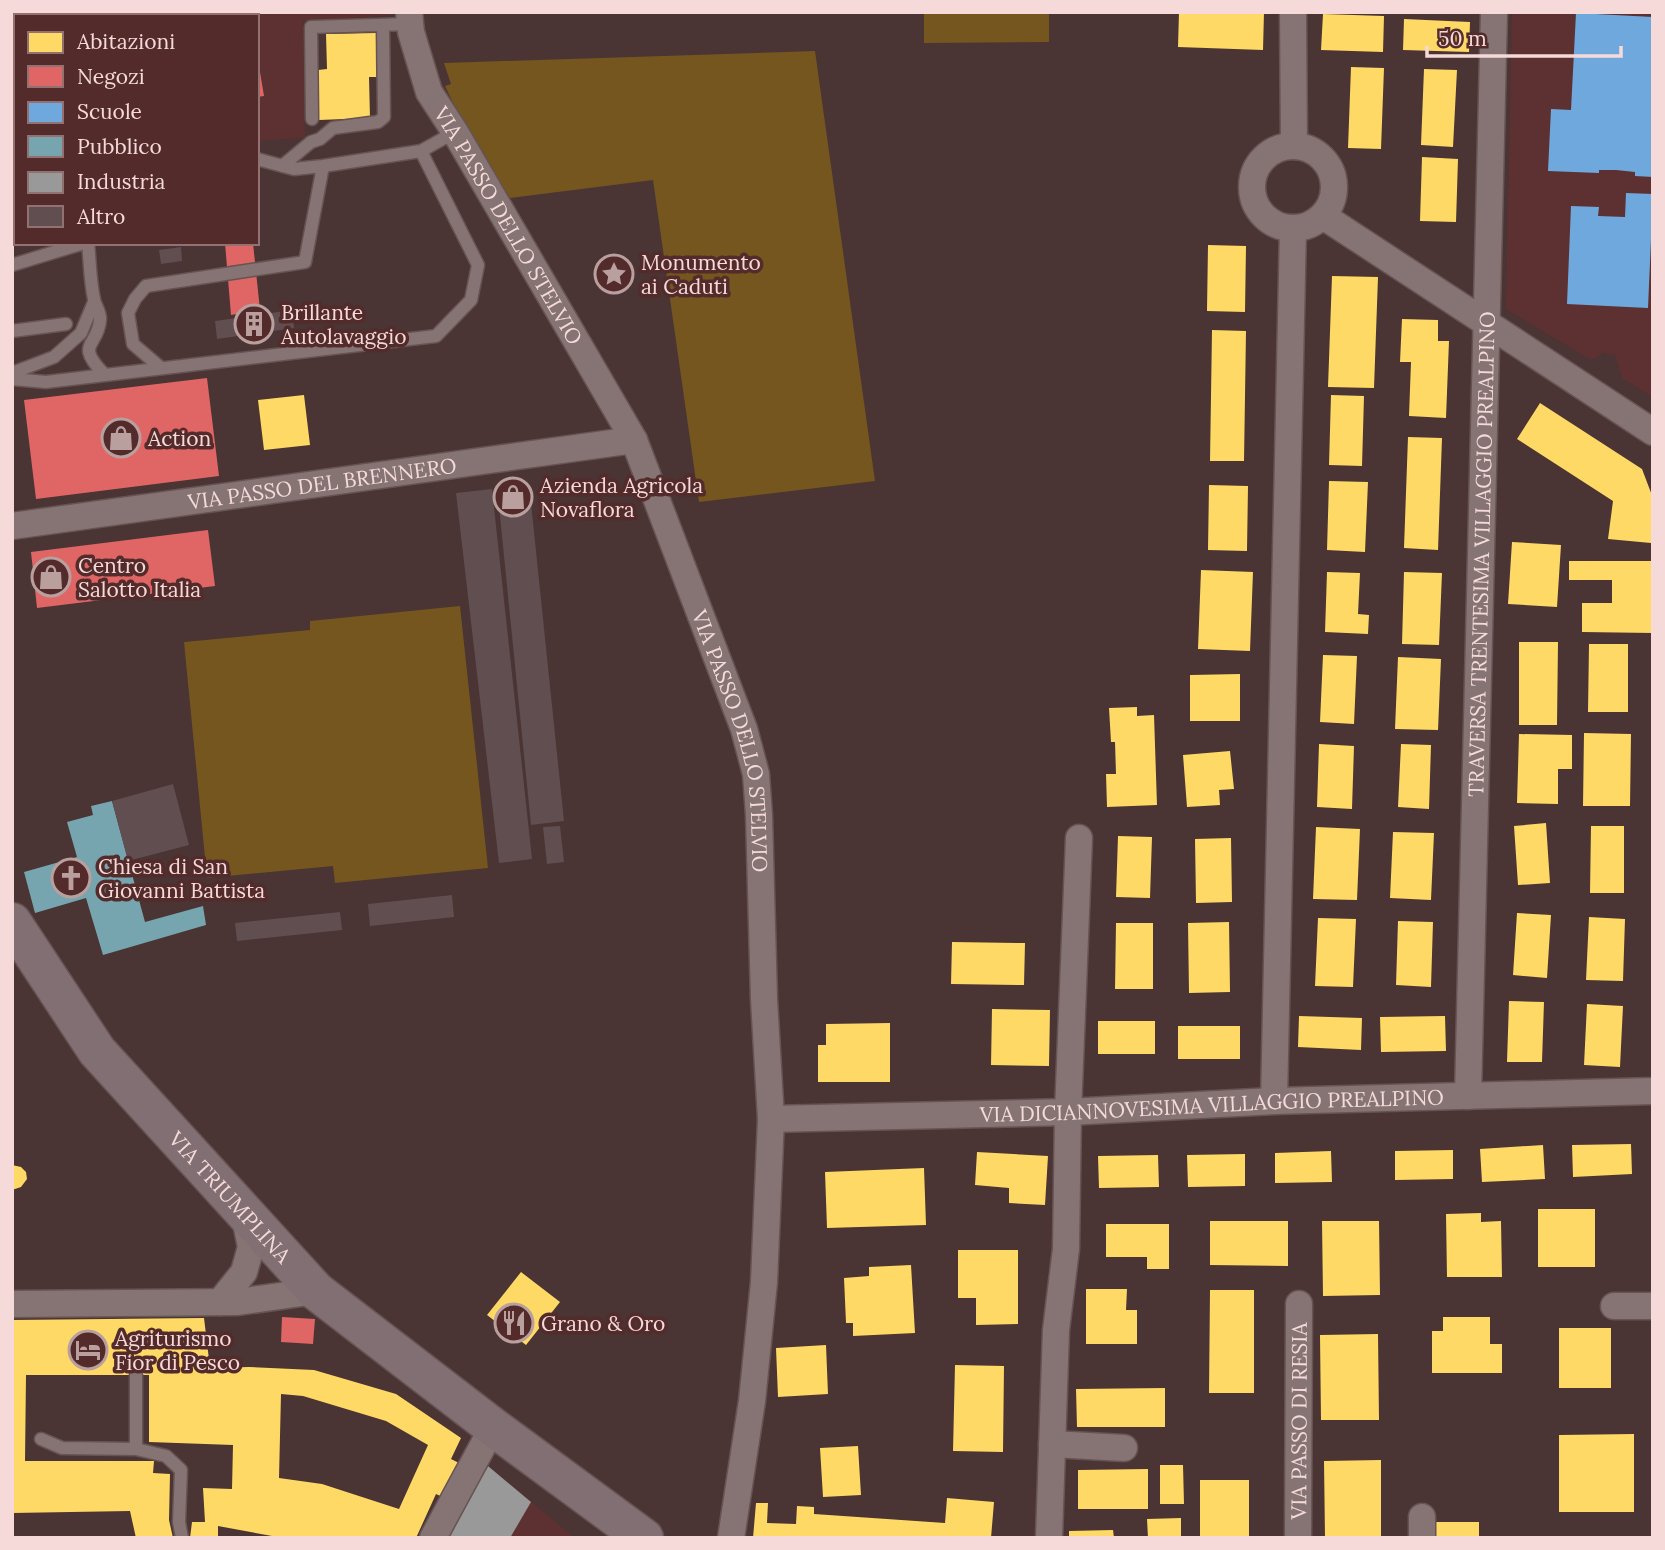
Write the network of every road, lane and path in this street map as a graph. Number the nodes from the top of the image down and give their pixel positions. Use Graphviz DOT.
graph roads {
  1 [pos="1293,12"];
  2 [pos="1494,12"];
  3 [pos="410,18"];
  4 [pos="383,25"];
  5 [pos="312,119"];
  6 [pos="455,132"];
  7 [pos="1294,146"];
  8 [pos="421,150"];
  9 [pos="259,160"];
  10 [pos="282,166"];
  11 [pos="323,166"];
  12 [pos="1323,216"];
  13 [pos="1293,229"];
  14 [pos="79,245"];
  15 [pos="86,245"];
  16 [pos="12,265"];
  17 [pos="94,302"];
  18 [pos="66,324"];
  19 [pos="1488,326"];
  20 [pos="12,331"];
  21 [pos="161,368"];
  22 [pos="12,373"];
  23 [pos="104,374"];
  24 [pos="12,379"];
  25 [pos="1653,432"];
  26 [pos="634,440"];
  27 [pos="12,526"];
  28 [pos="1079,838"];
  29 [pos="12,922"];
  30 [pos="1653,1091"];
  31 [pos="1468,1096"];
  32 [pos="1275,1101"];
  33 [pos="1068,1112"];
  34 [pos="771,1119"];
  35 [pos="243,1211"];
  36 [pos="316,1291"];
  37 [pos="220,1302"];
  38 [pos="12,1304"];
  39 [pos="1299,1304"];
  40 [pos="1614,1306"];
  41 [pos="1653,1306"];
  42 [pos="136,1375"];
  43 [pos="493,1427"];
  44 [pos="41,1439"];
  45 [pos="1052,1444"];
  46 [pos="1124,1448"];
  47 [pos="136,1449"];
  48 [pos="181,1538"];
  49 [pos="433,1538"];
  50 [pos="644,1538"];
  51 [pos="731,1538"];
  52 [pos="1049,1538"];
  53 [pos="1298,1538"];
  1 -- 7 [label="street"];
  2 -- 19 [label="street, TRAVERSA TRENTESIMA VILLAGGIO PREALPINO"];
  3 -- 4 [label="lane"];
  3 -- 6 [label="street, VIA PASSO DELLO STELVIO"];
  4 -- 5 [label="lane"];
  4 -- 10 [label="lane"];
  6 -- 8 [label="lane"];
  6 -- 26 [label="street, VIA PASSO DELLO STELVIO"];
  7 -- 12 [label="street"];
  7 -- 13 [label="street"];
  8 -- 11 [label="lane"];
  8 -- 21 [label="lane"];
  9 -- 10 [label="lane"];
  10 -- 11 [label="lane"];
  11 -- 21 [label="lane"];
  12 -- 13 [label="street"];
  12 -- 19 [label="street"];
  13 -- 32 [label="street"];
  14 -- 16 [label="lane"];
  15 -- 17 [label="lane"];
  17 -- 22 [label="lane"];
  17 -- 23 [label="lane"];
  18 -- 20 [label="lane"];
  19 -- 25 [label="street"];
  19 -- 31 [label="street, TRAVERSA TRENTESIMA VILLAGGIO PREALPINO"];
  21 -- 23 [label="lane"];
  23 -- 24 [label="lane"];
  26 -- 27 [label="street, VIA PASSO DEL BRENNERO"];
  26 -- 34 [label="street, VIA PASSO DELLO STELVIO"];
  28 -- 33 [label="street"];
  29 -- 35 [label="main road, VIA TRIUMPLINA"];
  30 -- 31 [label="street, VIA DICIANNOVESIMA VILLAGGIO PREALPINO"];
  31 -- 32 [label="street, VIA DICIANNOVESIMA VILLAGGIO PREALPINO"];
  32 -- 33 [label="street, VIA DICIANNOVESIMA VILLAGGIO PREALPINO"];
  33 -- 34 [label="street, VIA DICIANNOVESIMA VILLAGGIO PREALPINO"];
  33 -- 45 [label="street"];
  34 -- 51 [label="street, VIA PASSO DELLO STELVIO"];
  35 -- 36 [label="main road, VIA TRIUMPLINA"];
  35 -- 37 [label="street"];
  36 -- 37 [label="street"];
  36 -- 43 [label="main road, VIA TRIUMPLINA"];
  37 -- 38 [label="street"];
  39 -- 53 [label="street, VIA PASSO DI RESIA"];
  40 -- 41 [label="street"];
  42 -- 47 [label="lane"];
  43 -- 49 [label="street"];
  43 -- 50 [label="main road, VIA TRIUMPLINA"];
  44 -- 47 [label="lane"];
  45 -- 46 [label="street"];
  45 -- 52 [label="street"];
  47 -- 48 [label="lane"];
}
